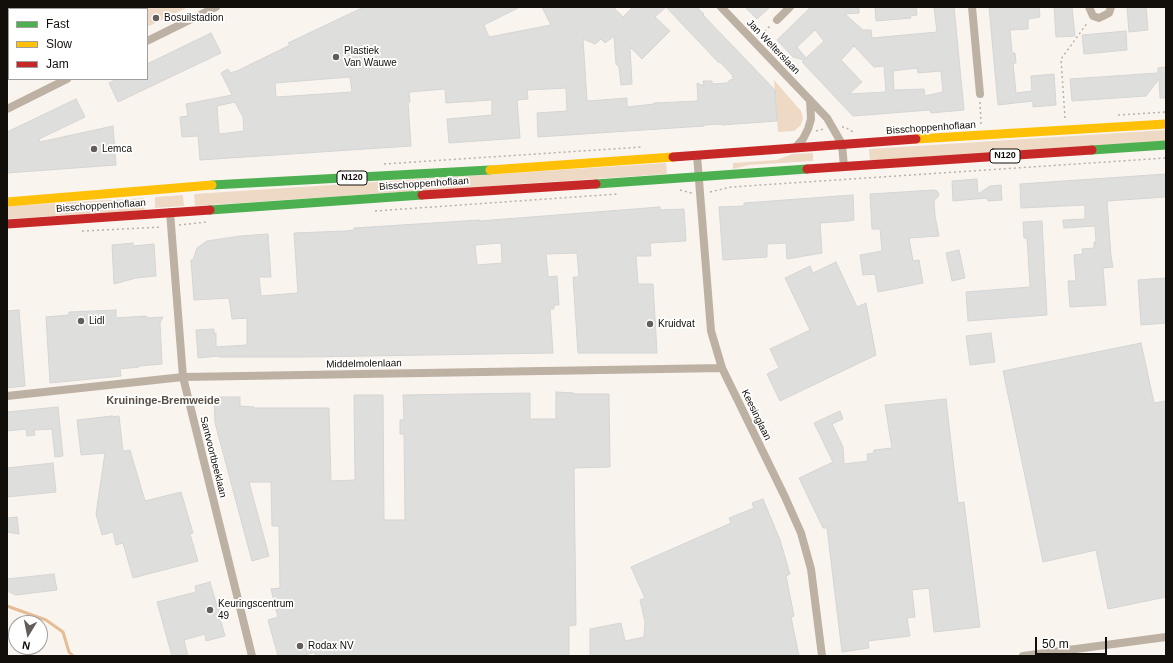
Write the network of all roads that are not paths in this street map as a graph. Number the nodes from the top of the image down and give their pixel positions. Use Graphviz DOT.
graph roads {
  1 [pos="216,7"];
  2 [pos="721,7"];
  3 [pos="790,7"];
  4 [pos="972,7"];
  5 [pos="1089,7"];
  6 [pos="1111,7"];
  7 [pos="777,20"];
  8 [pos="148,41"];
  9 [pos="65,80"];
  10 [pos="980,94"];
  11 [pos="810,100"];
  12 [pos="7,109"];
  13 [pos="1166,124"];
  14 [pos="842,144"];
  15 [pos="1166,146"];
  16 [pos="795,148"];
  17 [pos="696,155"];
  18 [pos="844,167"];
  19 [pos="699,177"];
  20 [pos="7,202"];
  21 [pos="170,212"];
  22 [pos="7,224"];
  23 [pos="722,368"];
  24 [pos="182,377"];
  25 [pos="7,396"];
  26 [pos="1166,637"];
  27 [pos="252,656"];
  28 [pos="822,656"];
  29 [pos="1022,656"];
  1 -- 8 [label="street"];
  2 -- 11 [label="street, Jan Welterslaan"];
  3 -- 7 [label="street"];
  4 -- 10 [label="street"];
  5 -- 6 [label="street"];
  9 -- 12 [label="street"];
  11 -- 14 [label="street, Jan Welterslaan"];
  11 -- 16 [label="street"];
  13 -- 14 [label="main road, Bisschoppenhoflaan / N120"];
  14 -- 16 [label="main road, Bisschoppenhoflaan / N120"];
  14 -- 18 [label="street, Jan Welterslaan"];
  15 -- 18 [label="main road, Bisschoppenhoflaan / N120"];
  16 -- 17 [label="main road, Bisschoppenhoflaan / N120"];
  17 -- 19 [label="street"];
  17 -- 20 [label="main road, Bisschoppenhoflaan / N120"];
  18 -- 19 [label="main road, Bisschoppenhoflaan / N120"];
  19 -- 21 [label="main road, Bisschoppenhoflaan / N120"];
  19 -- 23 [label="street, Keesinglaan"];
  21 -- 22 [label="main road, Bisschoppenhoflaan / N120"];
  21 -- 24 [label="street, Santvoortbeeklaan"];
  23 -- 24 [label="street, Middelmolenlaan"];
  23 -- 28 [label="street, Keesinglaan"];
  24 -- 25 [label="street, Middelmolenlaan"];
  24 -- 27 [label="street, Santvoortbeeklaan"];
  26 -- 29 [label="street"];
}
